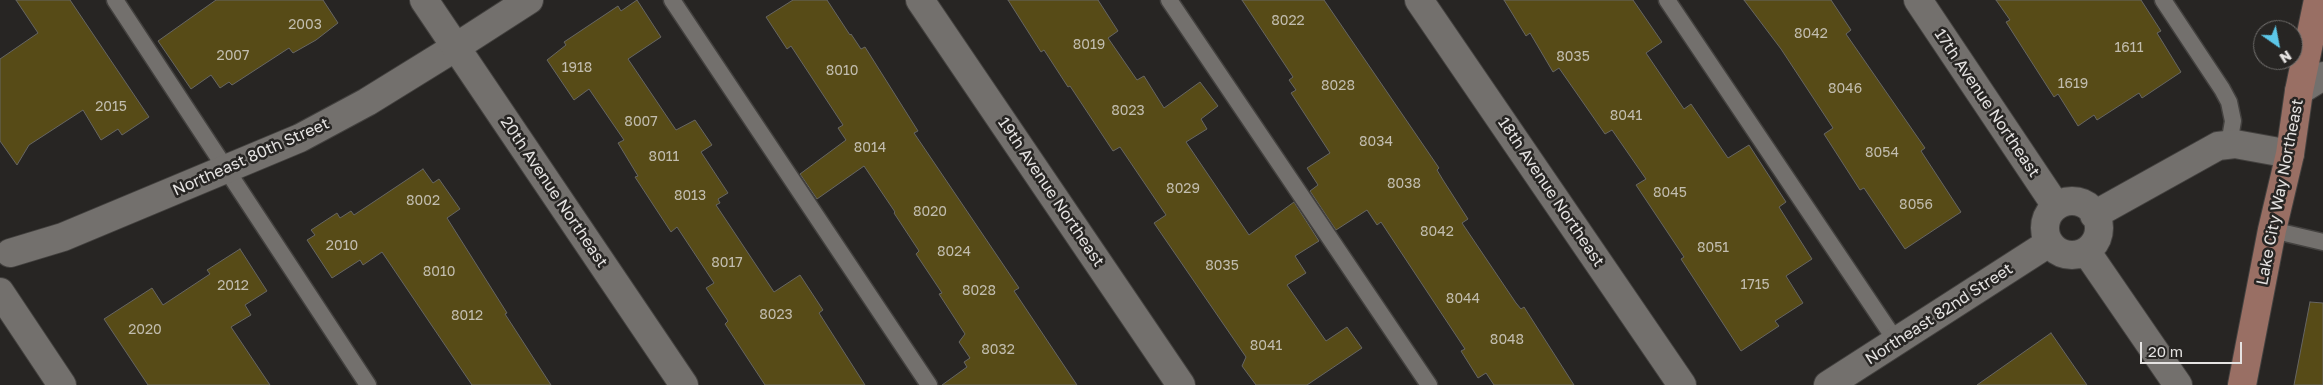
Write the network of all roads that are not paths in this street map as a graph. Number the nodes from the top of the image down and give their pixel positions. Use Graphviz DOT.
graph roads {
  1 [pos="114,0"];
  2 [pos="424,0"];
  3 [pos="529,0"];
  4 [pos="672,0"];
  5 [pos="920,0"];
  6 [pos="1169,0"];
  7 [pos="1419,0"];
  8 [pos="1667,0"];
  9 [pos="1918,0"];
  10 [pos="2163,0"];
  11 [pos="2318,0"];
  12 [pos="456,47"];
  13 [pos="2323,76"];
  14 [pos="2300,90"];
  15 [pos="2229,144"];
  16 [pos="2290,154"];
  17 [pos="227,168"];
  18 [pos="2056,206"];
  19 [pos="2094,215"];
  20 [pos="2272,230"];
  21 [pos="2323,242"];
  22 [pos="2049,243"];
  23 [pos="5,246"];
  24 [pos="2086,251"];
  25 [pos="0,282"];
  26 [pos="0,292"];
  27 [pos="1896,341"];
  28 [pos="62,385"];
  29 [pos="368,385"];
  30 [pos="684,385"];
  31 [pos="929,385"];
  32 [pos="1181,385"];
  33 [pos="1429,385"];
  34 [pos="1682,385"];
  35 [pos="1828,385"];
  36 [pos="2178,385"];
  37 [pos="2242,385"];
  1 -- 17 [label="lane"];
  2 -- 12 [label="street, 20th Avenue Northeast"];
  3 -- 12 [label="street, Northeast 80th Street"];
  4 -- 31 [label="lane"];
  5 -- 32 [label="street, 19th Avenue Northeast"];
  6 -- 33 [label="lane"];
  7 -- 34 [label="street, 18th Avenue Northeast"];
  8 -- 27 [label="lane"];
  9 -- 18 [label="street, 17th Avenue Northeast"];
  10 -- 15 [label="lane"];
  11 -- 14 [label="main road, Lake City Way Northeast"];
  12 -- 17 [label="street, Northeast 80th Street"];
  12 -- 30 [label="street, 20th Avenue Northeast"];
  13 -- 14 [label="street"];
  14 -- 16 [label="main road, Lake City Way Northeast"];
  15 -- 16 [label="street"];
  15 -- 19 [label="street"];
  16 -- 20 [label="main road, Lake City Way Northeast"];
  17 -- 23 [label="street, Northeast 80th Street"];
  17 -- 29 [label="lane"];
  18 -- 19 [label="street"];
  18 -- 22 [label="street"];
  19 -- 24 [label="street"];
  20 -- 21 [label="lane"];
  20 -- 37 [label="main road, Lake City Way Northeast"];
  22 -- 24 [label="street"];
  22 -- 27 [label="street, Northeast 82nd Street"];
  23 -- 25 [label="street"];
  24 -- 36 [label="street"];
  26 -- 28 [label="street"];
  27 -- 35 [label="street, Northeast 82nd Street"];
}
